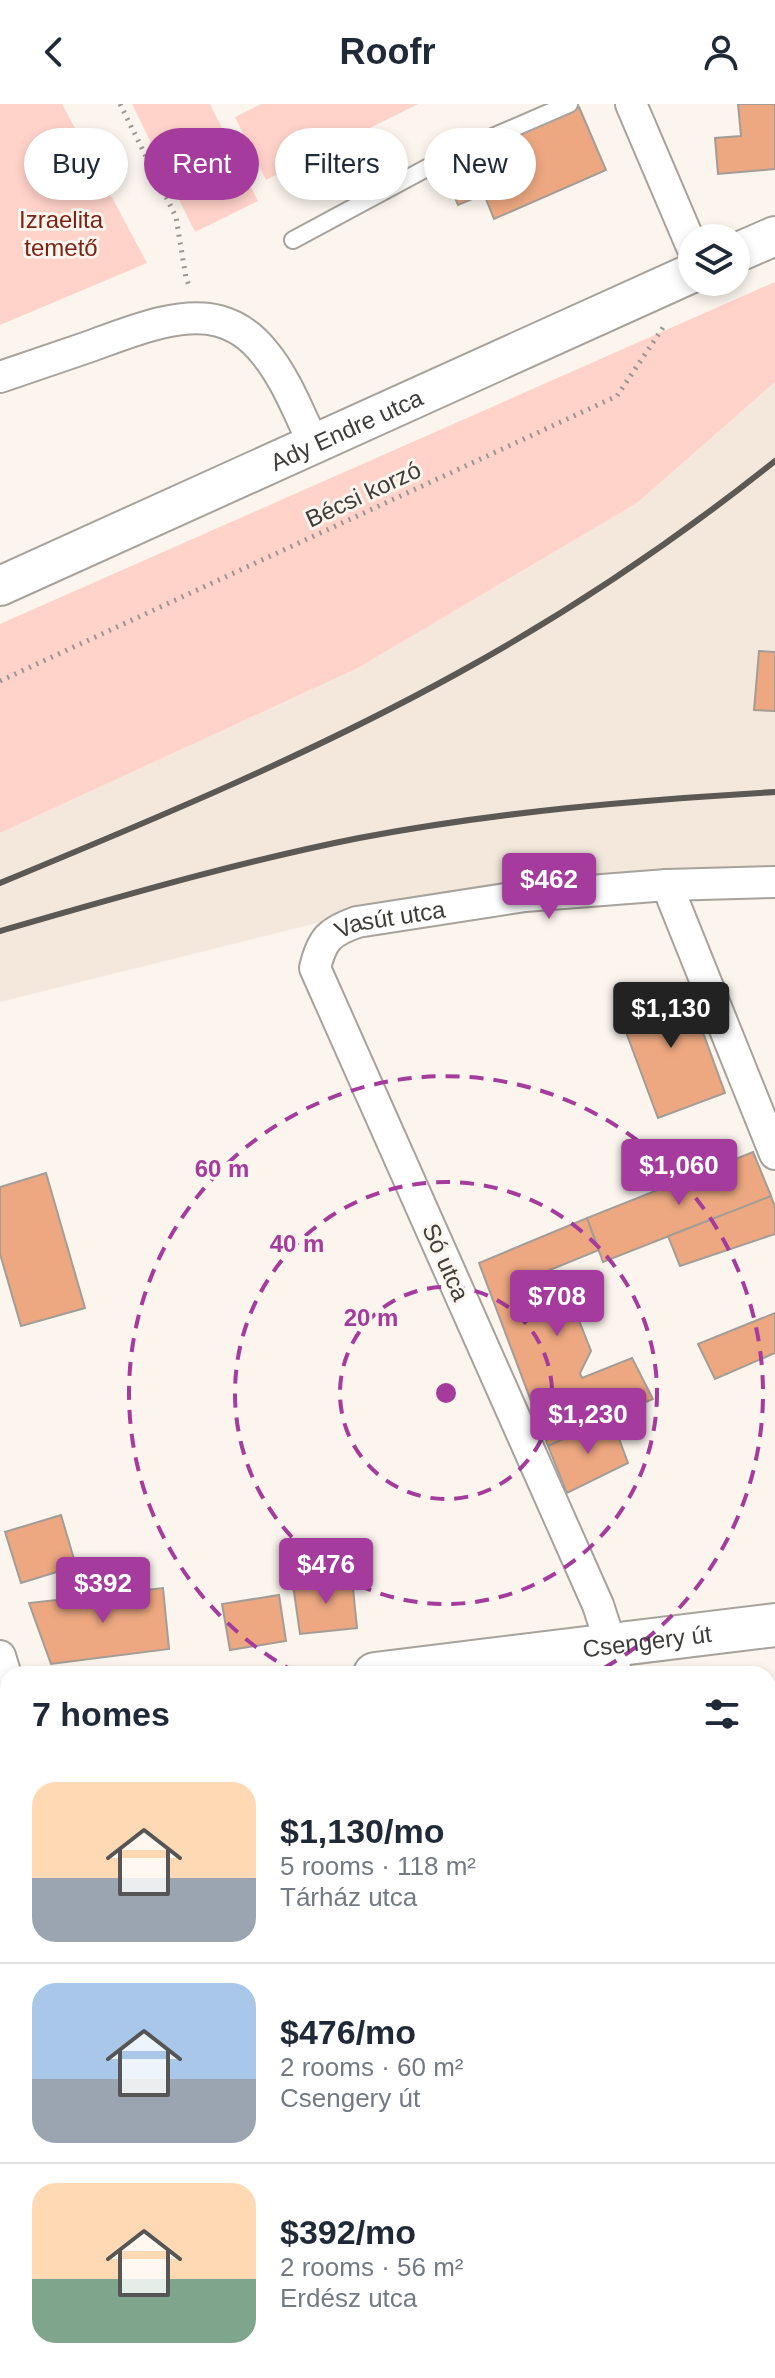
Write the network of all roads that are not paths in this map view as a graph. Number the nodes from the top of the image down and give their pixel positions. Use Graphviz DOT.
graph roads {
  1 [pos="569,104"];
  2 [pos="631,104"];
  3 [pos="682,224"];
  4 [pos="775,236"];
  5 [pos="293,240"];
  6 [pos="750,247"];
  7 [pos="678,279"];
  8 [pos="0,377"];
  9 [pos="314,444"];
  10 [pos="0,586"];
  11 [pos="775,882"];
  12 [pos="667,885"];
  13 [pos="315,968"];
  14 [pos="775,1154"];
  15 [pos="775,1625"];
  16 [pos="613,1659"];
  17 [pos="502,1666"];
  1 -- 5 [label="lane"];
  2 -- 3 [label="street"];
  4 -- 6 [label="street"];
  7 -- 9 [label="street, Ady Endre utca"];
  8 -- 9 [label="street"];
  9 -- 10 [label="street, Ady Endre utca"];
  11 -- 12 [label="street, Vasút utca"];
  12 -- 13 [label="street, Vasút utca"];
  12 -- 14 [label="street"];
  13 -- 16 [label="street, Só utca"];
  15 -- 16 [label="main road, Csengery út"];
  16 -- 17 [label="main road, Csengery út"];
}
